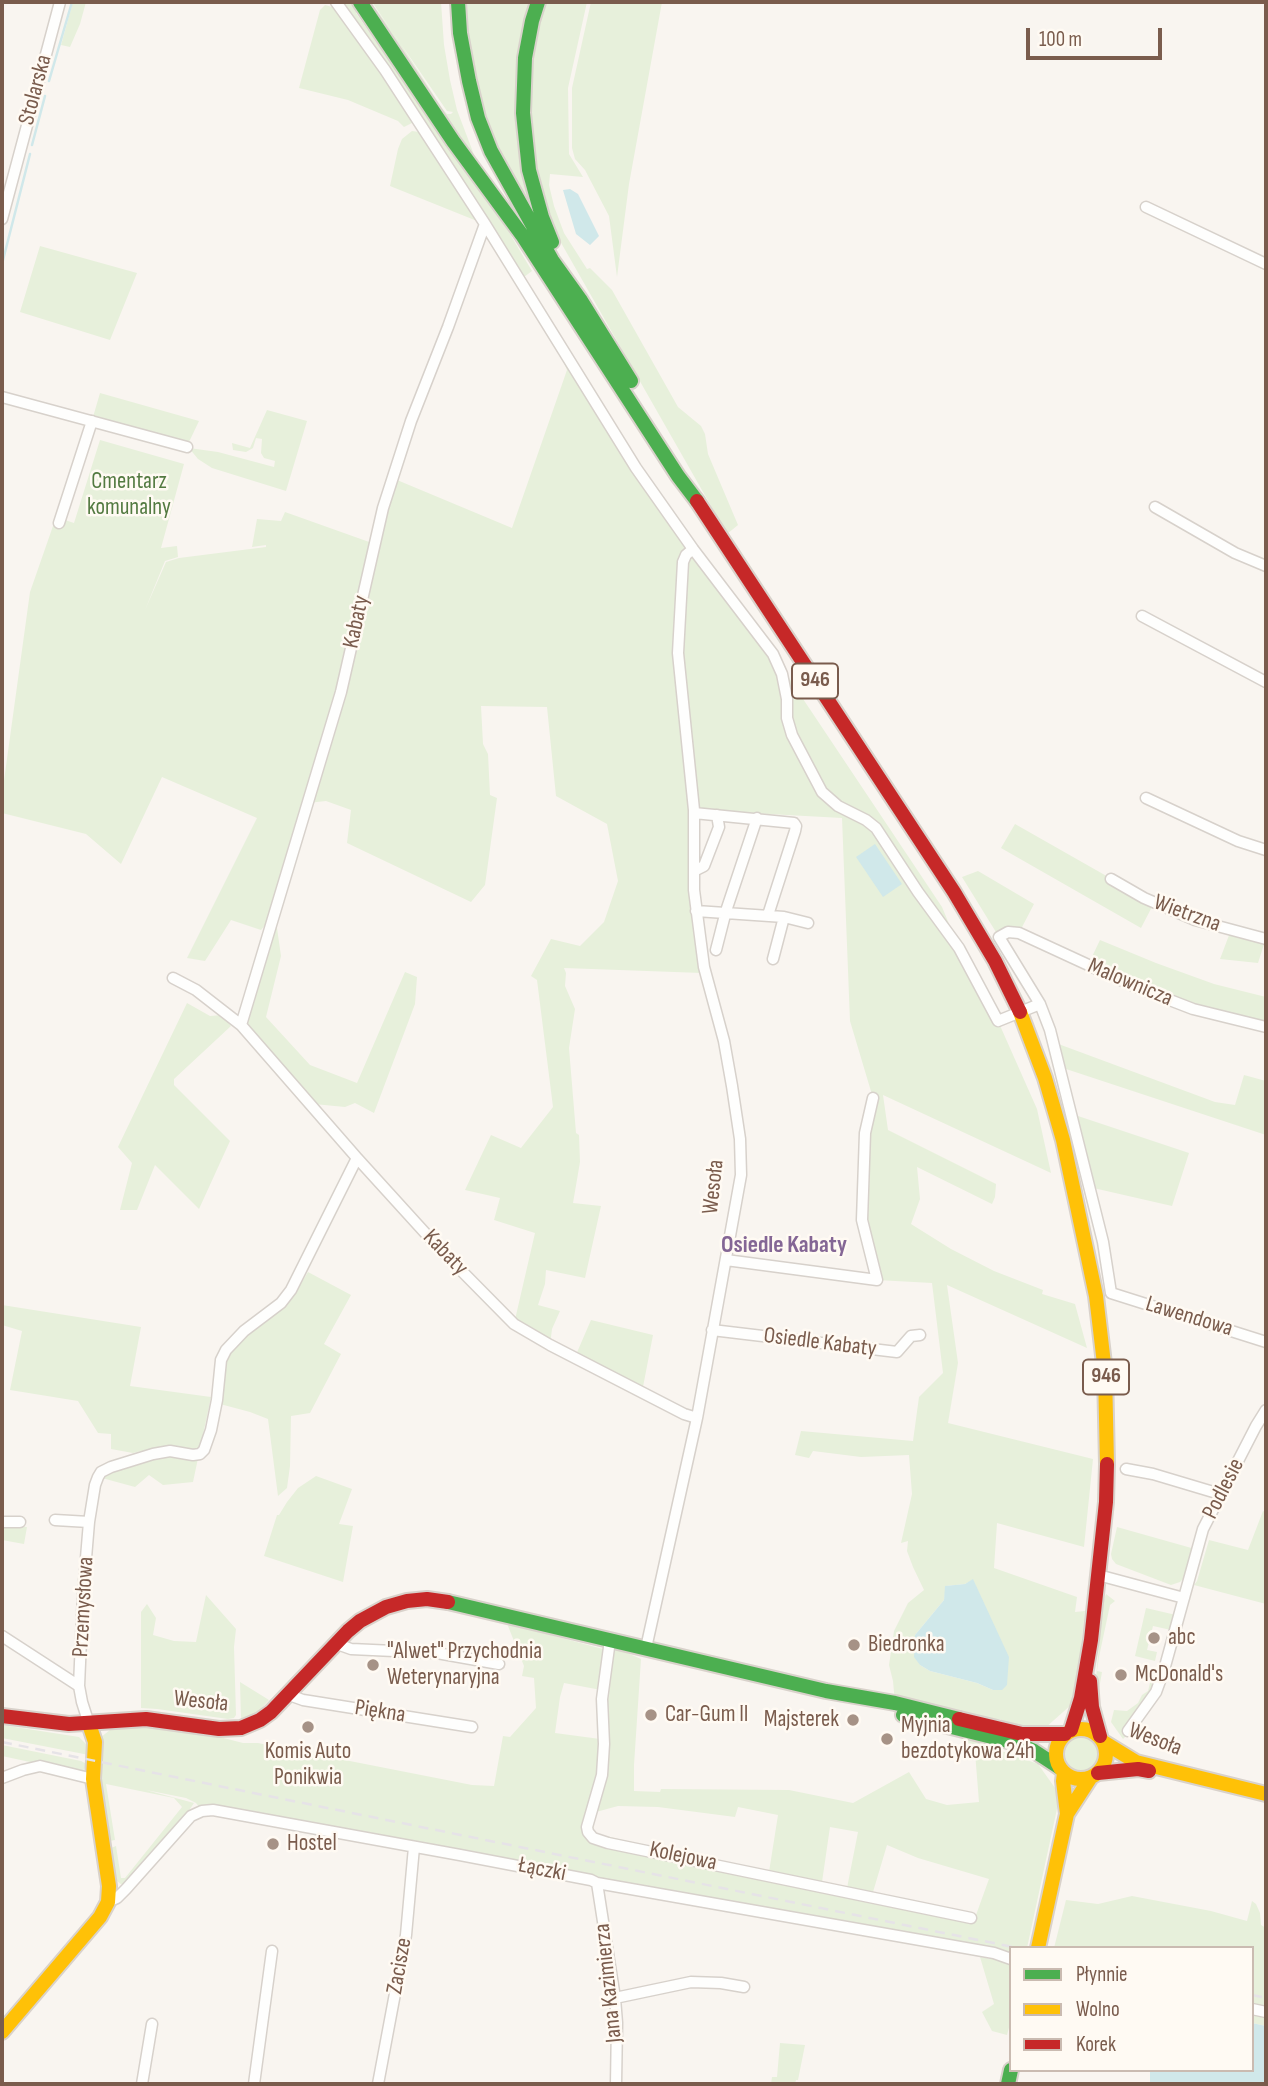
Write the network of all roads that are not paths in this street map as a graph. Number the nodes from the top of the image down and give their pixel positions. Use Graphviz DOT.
graph roads {
  1 [pos="60,2"];
  2 [pos="336,2"];
  3 [pos="360,2"];
  4 [pos="447,2"];
  5 [pos="458,2"];
  6 [pos="538,2"];
  7 [pos="1146,207"];
  8 [pos="2,219"];
  9 [pos="485,224"];
  10 [pos="522,235"];
  11 [pos="1266,264"];
  12 [pos="580,299"];
  13 [pos="2,397"];
  14 [pos="92,421"];
  15 [pos="187,447"];
  16 [pos="701,506"];
  17 [pos="1155,508"];
  18 [pos="59,523"];
  19 [pos="693,549"];
  20 [pos="1266,566"];
  21 [pos="1142,616"];
  22 [pos="1266,682"];
  23 [pos="1146,798"];
  24 [pos="694,812"];
  25 [pos="717,815"];
  26 [pos="757,818"];
  27 [pos="1266,849"];
  28 [pos="694,871"];
  29 [pos="1111,879"];
  30 [pos="696,911"];
  31 [pos="726,911"];
  32 [pos="768,915"];
  33 [pos="784,917"];
  34 [pos="808,923"];
  35 [pos="1266,939"];
  36 [pos="716,950"];
  37 [pos="773,958"];
  38 [pos="173,978"];
  39 [pos="1040,1004"];
  40 [pos="1020,1012"];
  41 [pos="241,1025"];
  42 [pos="1266,1027"];
  43 [pos="873,1098"];
  44 [pos="357,1158"];
  45 [pos="726,1260"];
  46 [pos="712,1330"];
  47 [pos="920,1335"];
  48 [pos="1266,1342"];
  49 [pos="1266,1410"];
  50 [pos="697,1418"];
  51 [pos="1126,1469"];
  52 [pos="1220,1494"];
  53 [pos="55,1520"];
  54 [pos="2,1522"];
  55 [pos="20,1522"];
  56 [pos="89,1522"];
  57 [pos="1098,1575"];
  58 [pos="1184,1598"];
  59 [pos="2,1636"];
  60 [pos="610,1640"];
  61 [pos="1091,1640"];
  62 [pos="337,1644"];
  63 [pos="646,1648"];
  64 [pos="499,1664"];
  65 [pos="79,1686"];
  66 [pos="839,1694"];
  67 [pos="289,1695"];
  68 [pos="2,1716"];
  69 [pos="89,1724"];
  70 [pos="472,1727"];
  71 [pos="1128,1731"];
  72 [pos="1068,1732"];
  73 [pos="1102,1740"];
  74 [pos="1062,1771"];
  75 [pos="1095,1775"];
  76 [pos="1191,1777"];
  77 [pos="2,1778"];
  78 [pos="93,1779"];
  79 [pos="1266,1794"];
  80 [pos="1067,1814"];
  81 [pos="414,1847"];
  82 [pos="597,1883"];
  83 [pos="108,1902"];
  84 [pos="971,1918"];
  85 [pos="1038,1946"];
  86 [pos="272,1951"];
  87 [pos="1009,1958"];
  88 [pos="744,1987"];
  89 [pos="615,1998"];
  90 [pos="152,2024"];
  91 [pos="2,2032"];
  92 [pos="142,2084"];
  93 [pos="254,2084"];
  94 [pos="378,2084"];
  95 [pos="616,2084"];
  1 -- 8 [label="street, Stolarska"];
  2 -- 9 [label="street"];
  3 -- 10 [label="main road"];
  4 -- 10 [label="main road"];
  5 -- 12 [label="main road"];
  6 -- 12 [label="main road"];
  7 -- 11 [label="street"];
  9 -- 19 [label="street"];
  9 -- 41 [label="street, Kabaty"];
  10 -- 16 [label="main road, 946"];
  12 -- 16 [label="main road, 946"];
  13 -- 14 [label="street"];
  14 -- 15 [label="street"];
  14 -- 18 [label="street"];
  16 -- 40 [label="main road, 946"];
  17 -- 20 [label="street"];
  19 -- 24 [label="street, Wesoła"];
  19 -- 40 [label="street"];
  21 -- 22 [label="street"];
  23 -- 27 [label="street"];
  24 -- 25 [label="street"];
  24 -- 28 [label="street, Wesoła"];
  25 -- 26 [label="street"];
  25 -- 28 [label="street"];
  26 -- 31 [label="street"];
  26 -- 32 [label="street"];
  28 -- 30 [label="street, Wesoła"];
  29 -- 35 [label="street, Wietrzna"];
  30 -- 31 [label="street"];
  30 -- 45 [label="street, Wesoła"];
  31 -- 32 [label="street"];
  31 -- 36 [label="street"];
  32 -- 33 [label="street"];
  33 -- 34 [label="street"];
  33 -- 37 [label="street"];
  38 -- 41 [label="street, Kabaty"];
  39 -- 40 [label="street"];
  39 -- 42 [label="street, Malownicza"];
  39 -- 48 [label="street, Lawendowa"];
  40 -- 57 [label="main road, 946"];
  41 -- 44 [label="street, Kabaty"];
  43 -- 45 [label="street"];
  44 -- 50 [label="street, Kabaty"];
  44 -- 56 [label="street, Przemysłowa"];
  45 -- 46 [label="street, Wesoła"];
  46 -- 47 [label="street, Osiedle Kabaty"];
  46 -- 50 [label="street, Wesoła"];
  49 -- 52 [label="street, Podlesie"];
  50 -- 63 [label="street, Wesoła"];
  51 -- 52 [label="street"];
  52 -- 58 [label="street, Podlesie"];
  53 -- 56 [label="street"];
  54 -- 55 [label="street"];
  56 -- 65 [label="street, Przemysłowa"];
  57 -- 58 [label="street"];
  57 -- 61 [label="main road, 946"];
  58 -- 71 [label="street, Podlesie"];
  59 -- 65 [label="street"];
  60 -- 62 [label="main road, Wesoła"];
  60 -- 63 [label="main road, Wesoła"];
  60 -- 84 [label="street, Kolejowa"];
  61 -- 72 [label="main road, 946"];
  61 -- 73 [label="main road, 946"];
  62 -- 64 [label="street"];
  62 -- 67 [label="main road, Wesoła"];
  63 -- 66 [label="main road, Wesoła"];
  65 -- 69 [label="street, Przemysłowa"];
  66 -- 72 [label="main road, Wesoła"];
  66 -- 74 [label="main road, Wesoła"];
  67 -- 69 [label="main road, Wesoła"];
  67 -- 70 [label="street, Piękna"];
  68 -- 69 [label="main road, Wesoła"];
  69 -- 78 [label="main road"];
  72 -- 73 [label="main road"];
  72 -- 74 [label="main road"];
  73 -- 75 [label="main road"];
  73 -- 76 [label="main road, Wesoła"];
  74 -- 75 [label="main road"];
  74 -- 80 [label="main road"];
  75 -- 76 [label="main road, Wesoła"];
  75 -- 80 [label="main road"];
  76 -- 79 [label="main road, Wesoła"];
  77 -- 78 [label="street"];
  78 -- 83 [label="main road"];
  80 -- 85 [label="main road"];
  81 -- 82 [label="street, Łączki"];
  81 -- 83 [label="street, Łączki"];
  81 -- 94 [label="street, Zacisze"];
  82 -- 87 [label="street, Łączki"];
  82 -- 89 [label="street, Jana Kazimierza"];
  83 -- 91 [label="main road"];
  86 -- 93 [label="street"];
  88 -- 89 [label="street"];
  89 -- 95 [label="street, Jana Kazimierza"];
  90 -- 92 [label="street"];
}
